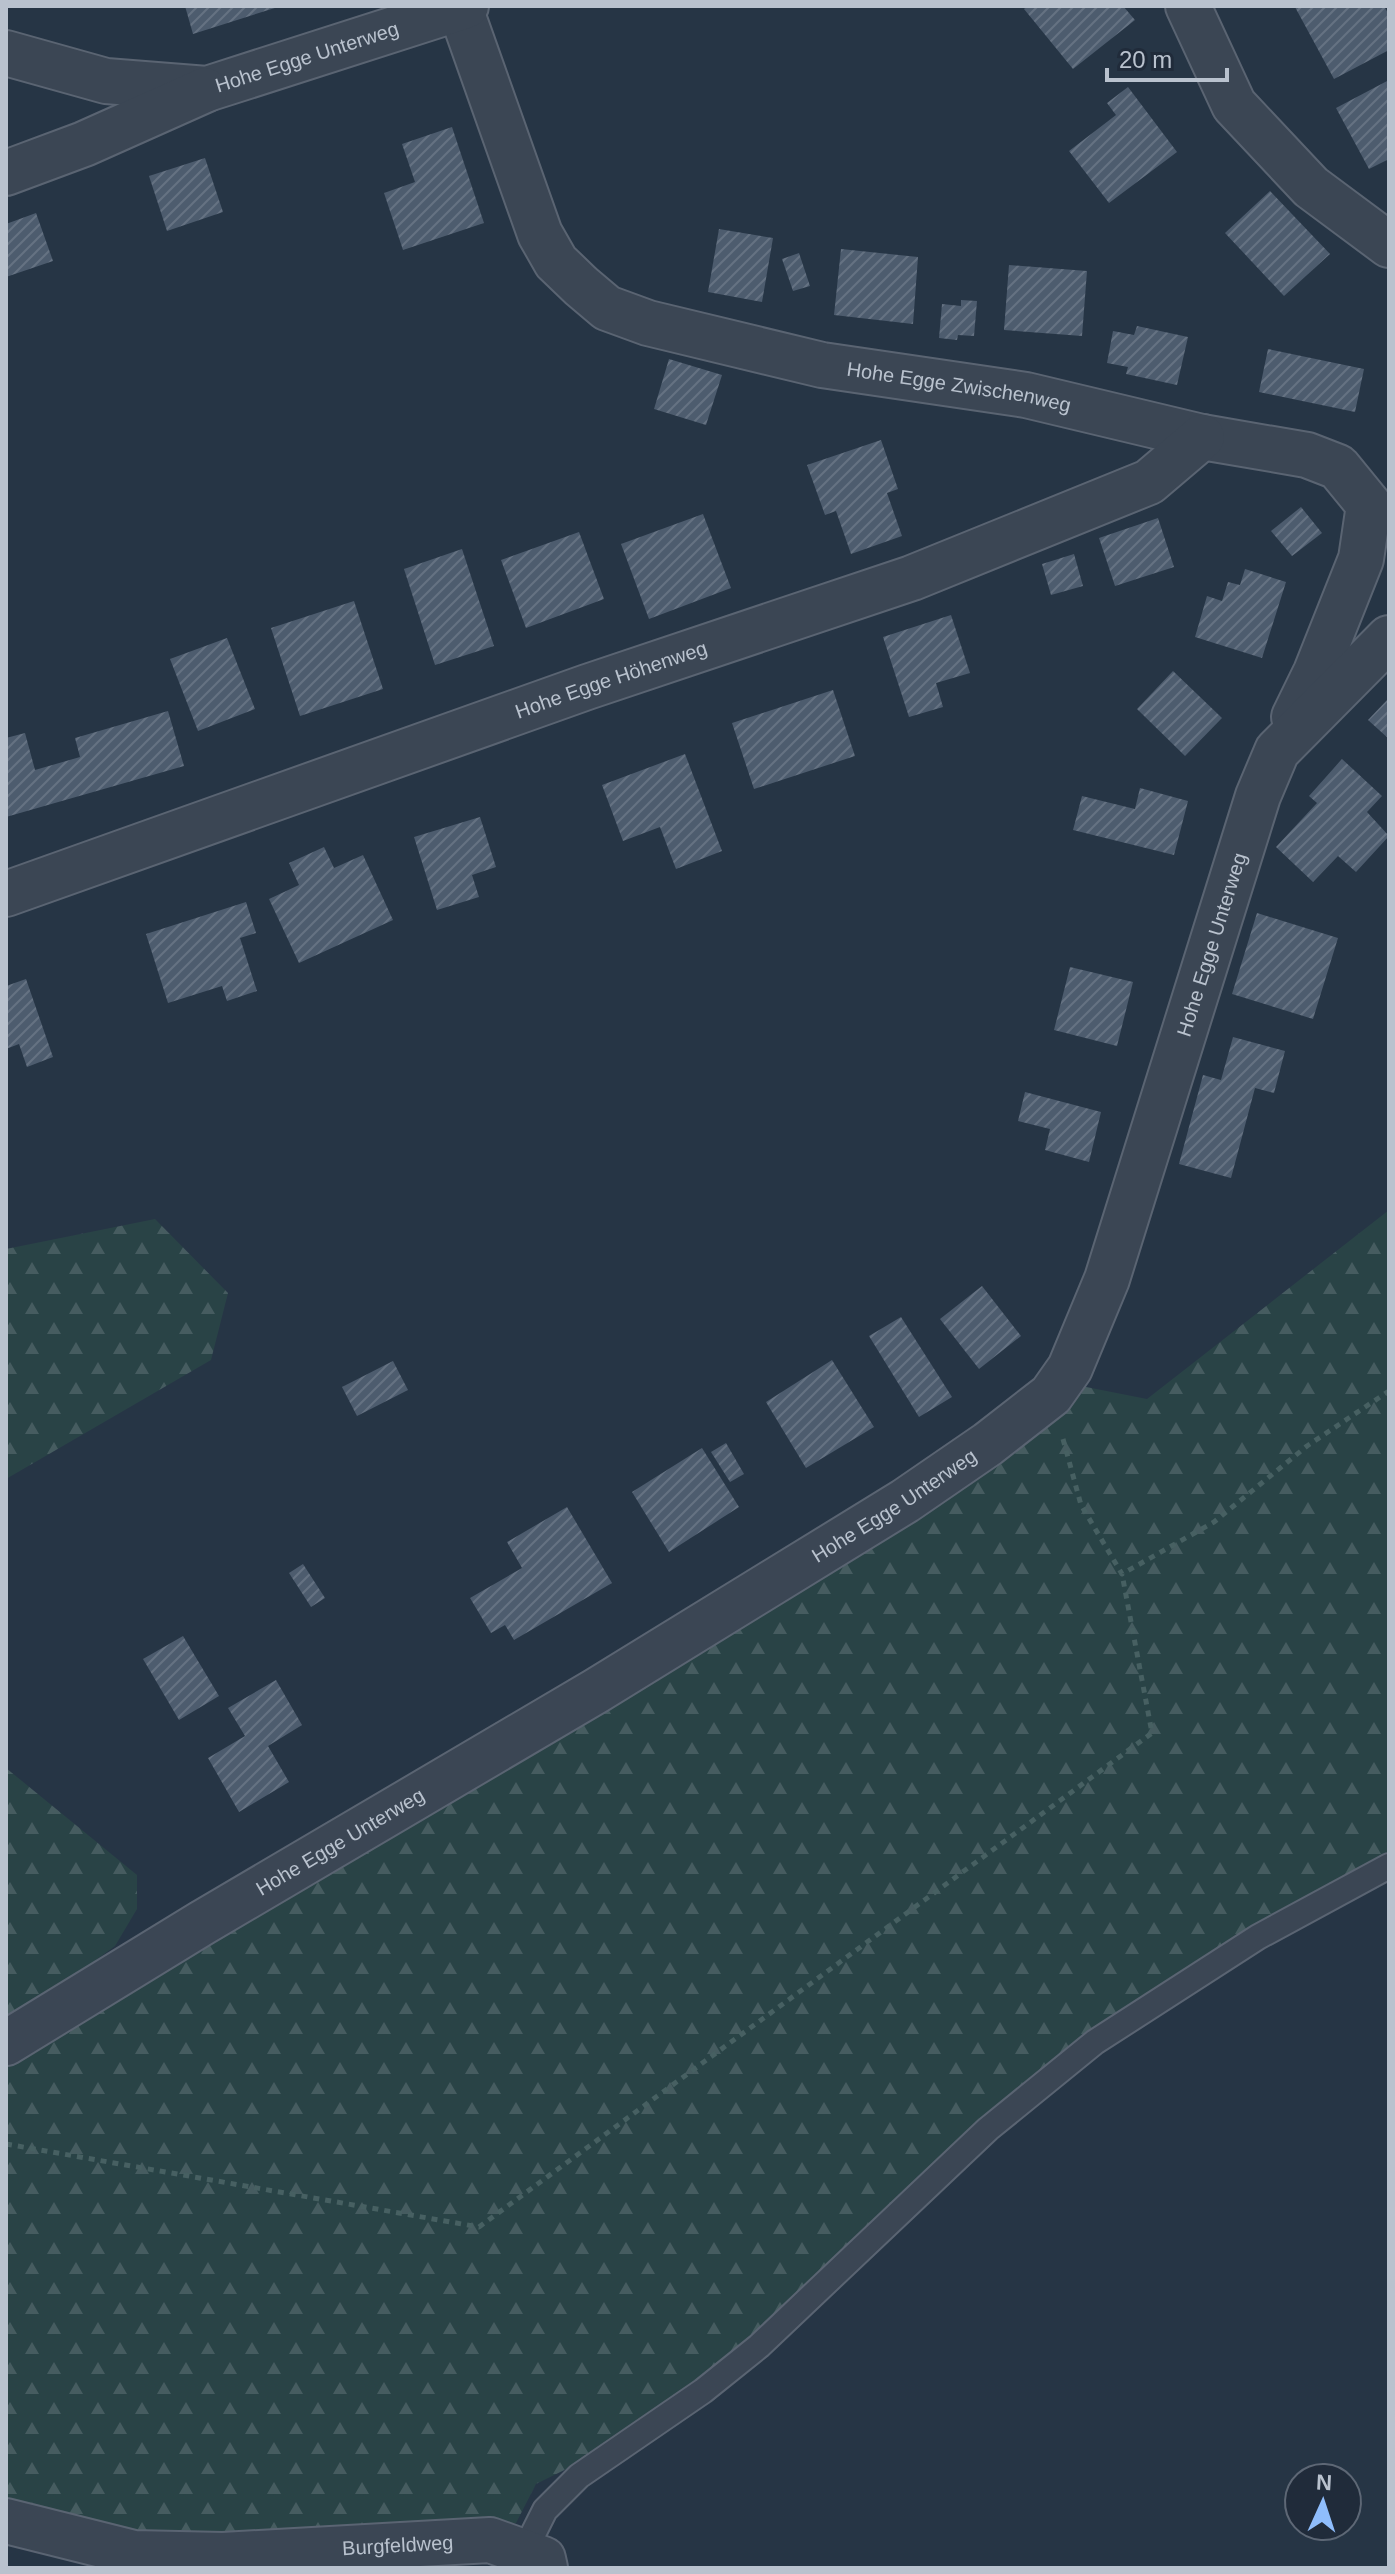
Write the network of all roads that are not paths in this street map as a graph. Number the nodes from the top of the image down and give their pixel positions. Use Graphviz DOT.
graph roads {
  1 [pos="1188,6"];
  2 [pos="463,7"];
  3 [pos="6,53"];
  4 [pos="207,89"];
  5 [pos="6,173"];
  6 [pos="1389,245"];
  7 [pos="1202,437"];
  8 [pos="1389,638"];
  9 [pos="1277,751"];
  10 [pos="6,894"];
  11 [pos="1389,1866"];
  12 [pos="6,2043"];
  13 [pos="6,2521"];
  14 [pos="535,2560"];
  1 -- 6 [label="street"];
  2 -- 4 [label="street, Hohe Egge Unterweg"];
  2 -- 7 [label="street, Hohe Egge Zwischenweg"];
  3 -- 4 [label="street, Hohe Egge Unterweg"];
  4 -- 5 [label="street"];
  7 -- 9 [label="street, Hohe Egge Zwischenweg"];
  7 -- 10 [label="street, Hohe Egge Höhenweg"];
  8 -- 9 [label="street, Hohe Egge Unterweg"];
  9 -- 12 [label="street, Hohe Egge Unterweg"];
  11 -- 14 [label="lane"];
  13 -- 14 [label="street, Burgfeldweg"];
}
